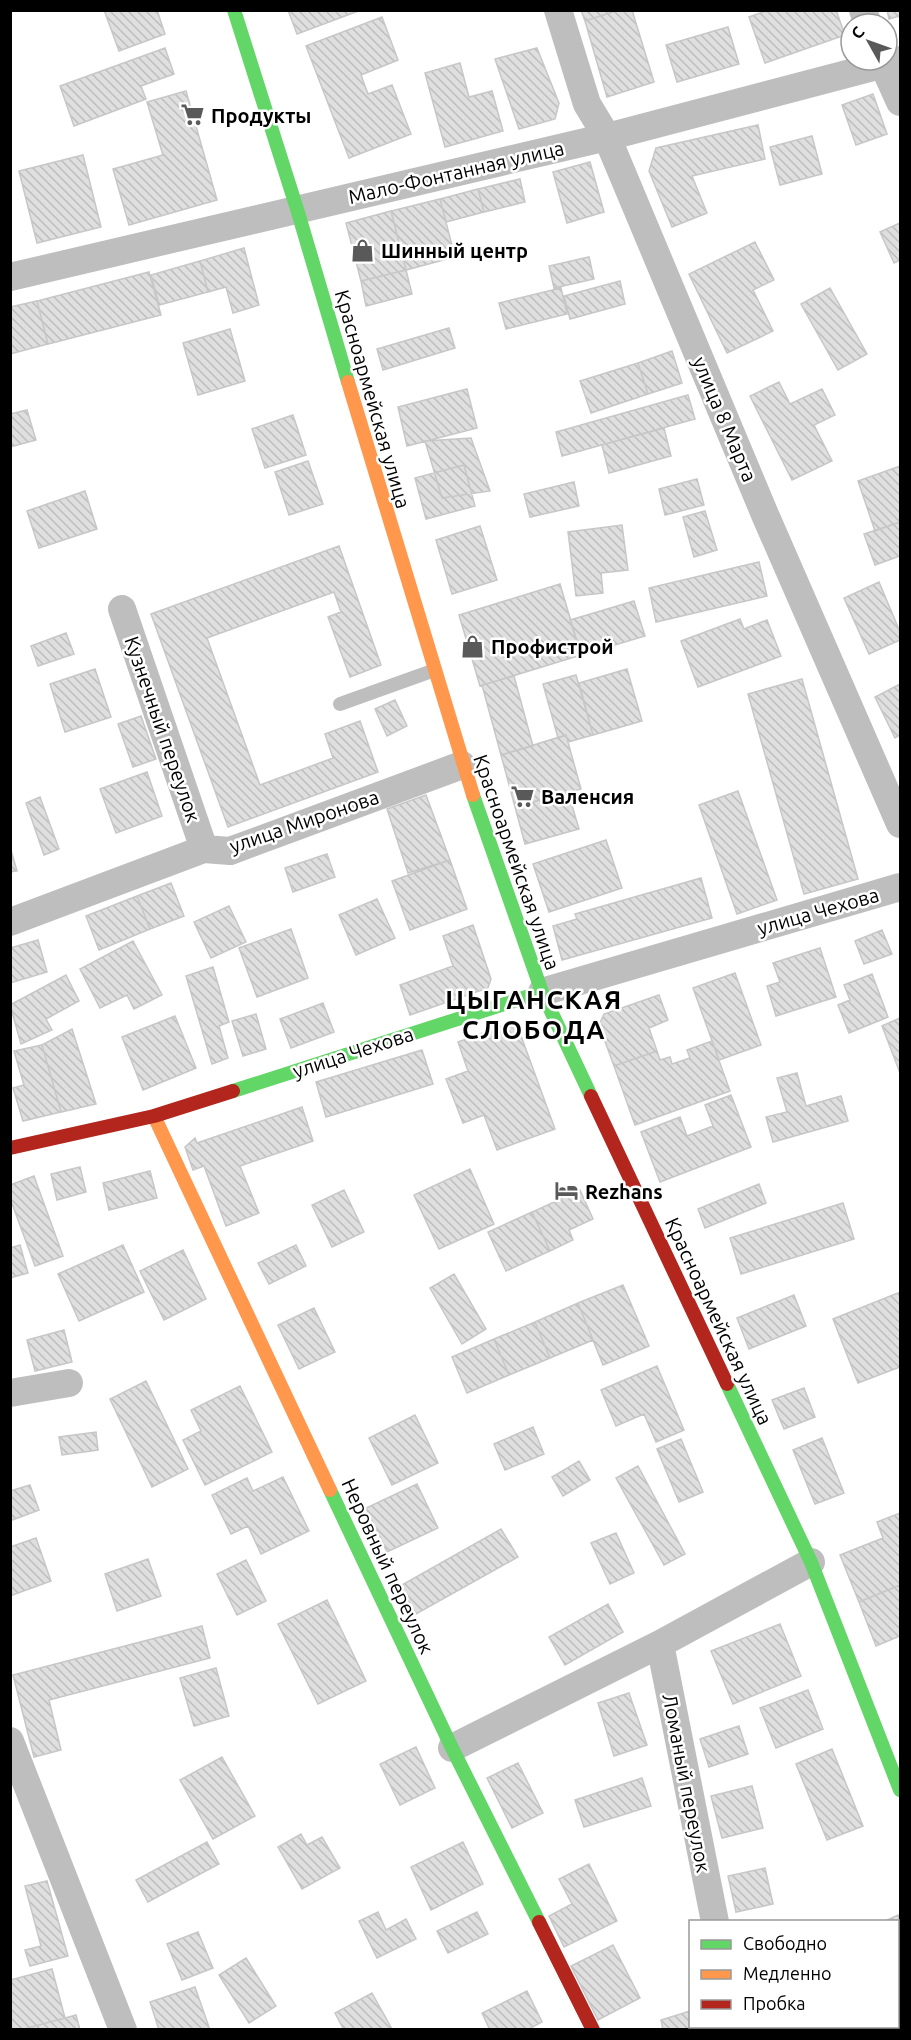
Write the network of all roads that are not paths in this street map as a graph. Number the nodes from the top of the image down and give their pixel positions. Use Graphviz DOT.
graph roads {
  1 [pos="234,10"];
  2 [pos="558,10"];
  3 [pos="851,72"];
  4 [pos="891,72"];
  5 [pos="900,102"];
  6 [pos="607,137"];
  7 [pos="297,209"];
  8 [pos="10,277"];
  9 [pos="122,609"];
  10 [pos="432,671"];
  11 [pos="340,704"];
  12 [pos="462,765"];
  13 [pos="900,824"];
  14 [pos="204,849"];
  15 [pos="900,887"];
  16 [pos="10,922"];
  17 [pos="542,992"];
  18 [pos="154,1116"];
  19 [pos="10,1148"];
  20 [pos="69,1383"];
  21 [pos="10,1393"];
  22 [pos="811,1562"];
  23 [pos="660,1644"];
  24 [pos="10,1741"];
  25 [pos="452,1748"];
  26 [pos="900,1790"];
  27 [pos="715,1920"];
  28 [pos="123,2030"];
  29 [pos="593,2030"];
  1 -- 7 [label="main road, Красноармейская улица"];
  2 -- 6 [label="street, улица 8 Марта"];
  3 -- 6 [label="street, Мало-Фонтанная улица"];
  4 -- 5 [label="street"];
  6 -- 7 [label="street, Мало-Фонтанная улица"];
  6 -- 13 [label="street, улица 8 Марта"];
  7 -- 8 [label="street, Мало-Фонтанная улица"];
  7 -- 10 [label="main road, Красноармейская улица"];
  9 -- 14 [label="street, Кузнечный переулок"];
  10 -- 11 [label="lane"];
  10 -- 12 [label="main road, Красноармейская улица"];
  12 -- 14 [label="street, улица Миронова"];
  12 -- 17 [label="main road, Красноармейская улица"];
  14 -- 16 [label="street, улица Миронова"];
  15 -- 17 [label="street, улица Чехова"];
  17 -- 18 [label="main road, улица Чехова"];
  17 -- 22 [label="main road, Красноармейская улица"];
  18 -- 19 [label="main road, улица Чехова"];
  18 -- 25 [label="main road, Неровный переулок"];
  20 -- 21 [label="street"];
  22 -- 23 [label="street"];
  22 -- 26 [label="main road, Красноармейская улица"];
  23 -- 25 [label="street"];
  23 -- 27 [label="street, Ломаный переулок"];
  24 -- 28 [label="street"];
  25 -- 29 [label="main road, Неровный переулок"];
}
